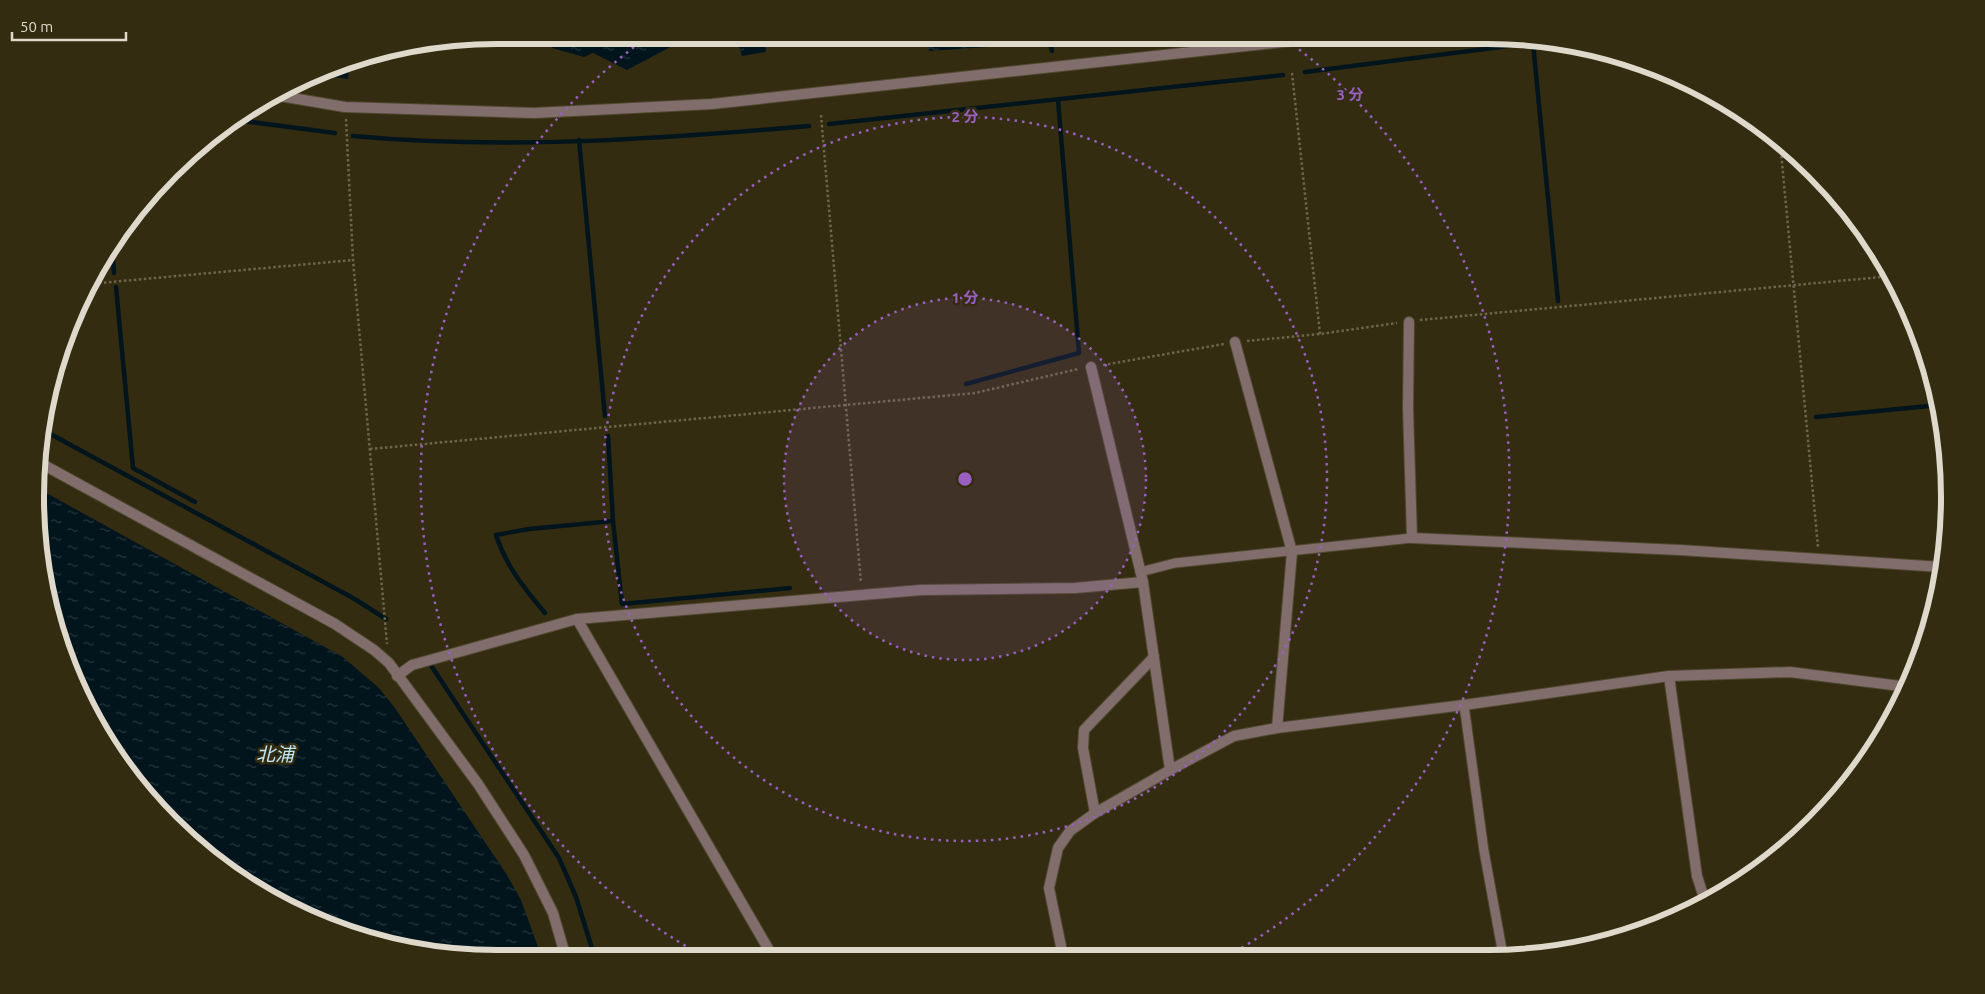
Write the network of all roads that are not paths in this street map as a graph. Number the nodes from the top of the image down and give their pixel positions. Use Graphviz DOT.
graph roads {
  1 [pos="1264,44"];
  2 [pos="284,97"];
  3 [pos="1409,322"];
  4 [pos="1235,342"];
  5 [pos="1091,367"];
  6 [pos="45,466"];
  7 [pos="1412,538"];
  8 [pos="1292,552"];
  9 [pos="1936,567"];
  10 [pos="1140,572"];
  11 [pos="1143,582"];
  12 [pos="578,619"];
  13 [pos="1154,657"];
  14 [pos="398,676"];
  15 [pos="1669,676"];
  16 [pos="1900,686"];
  17 [pos="1464,705"];
  18 [pos="1278,728"];
  19 [pos="1170,770"];
  20 [pos="1095,813"];
  21 [pos="1703,896"];
  22 [pos="564,950"];
  23 [pos="769,950"];
  24 [pos="1062,950"];
  25 [pos="1503,950"];
  1 -- 2 [label="street"];
  3 -- 7 [label="street"];
  4 -- 8 [label="street"];
  5 -- 10 [label="street"];
  6 -- 14 [label="street"];
  7 -- 8 [label="lane"];
  7 -- 9 [label="street"];
  8 -- 10 [label="lane"];
  8 -- 18 [label="street"];
  10 -- 11 [label="street"];
  11 -- 12 [label="street"];
  11 -- 13 [label="street"];
  12 -- 14 [label="street"];
  12 -- 23 [label="street"];
  13 -- 19 [label="street"];
  13 -- 20 [label="street"];
  14 -- 22 [label="street"];
  15 -- 16 [label="street"];
  15 -- 17 [label="street"];
  15 -- 21 [label="street"];
  17 -- 18 [label="street"];
  17 -- 25 [label="lane"];
  18 -- 19 [label="street"];
  19 -- 20 [label="street"];
  20 -- 24 [label="street"];
}
